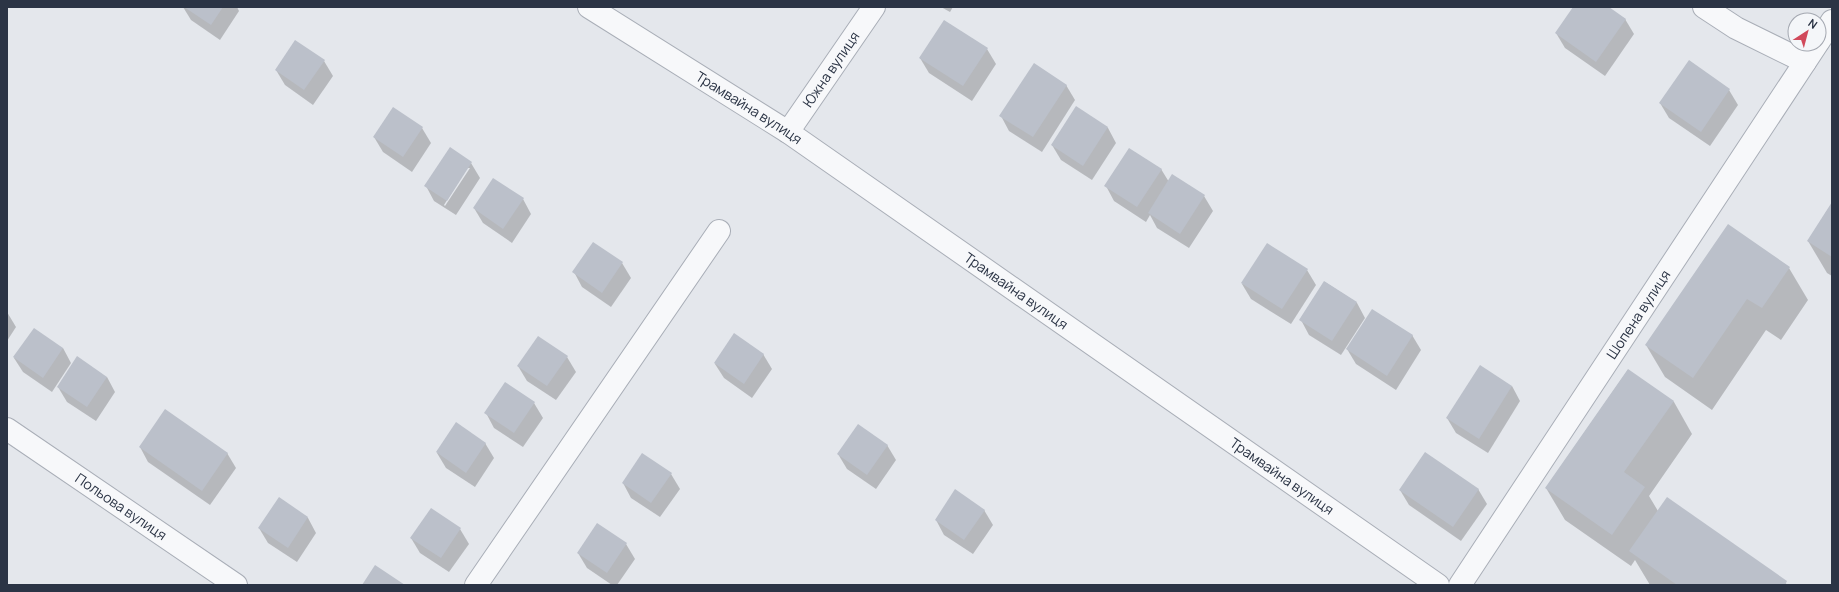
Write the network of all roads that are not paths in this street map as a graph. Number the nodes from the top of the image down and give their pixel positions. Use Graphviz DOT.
graph roads {
  1 [pos="588,7"];
  2 [pos="874,7"];
  3 [pos="1704,7"];
  4 [pos="1812,52"];
  5 [pos="1805,62"];
  6 [pos="788,132"];
  7 [pos="720,231"];
  8 [pos="7,429"];
  9 [pos="236,585"];
  10 [pos="476,585"];
  11 [pos="1438,585"];
  12 [pos="1460,585"];
  1 -- 6 [label="street, Трамвайна вулиця"];
  2 -- 6 [label="street, Южна вулиця"];
  3 -- 5 [label="street"];
  4 -- 5 [label="street, Шопена вулиця"];
  5 -- 12 [label="street, Шопена вулиця"];
  6 -- 11 [label="street, Трамвайна вулиця"];
  7 -- 10 [label="street"];
  8 -- 9 [label="street, Польова вулиця"];
}
